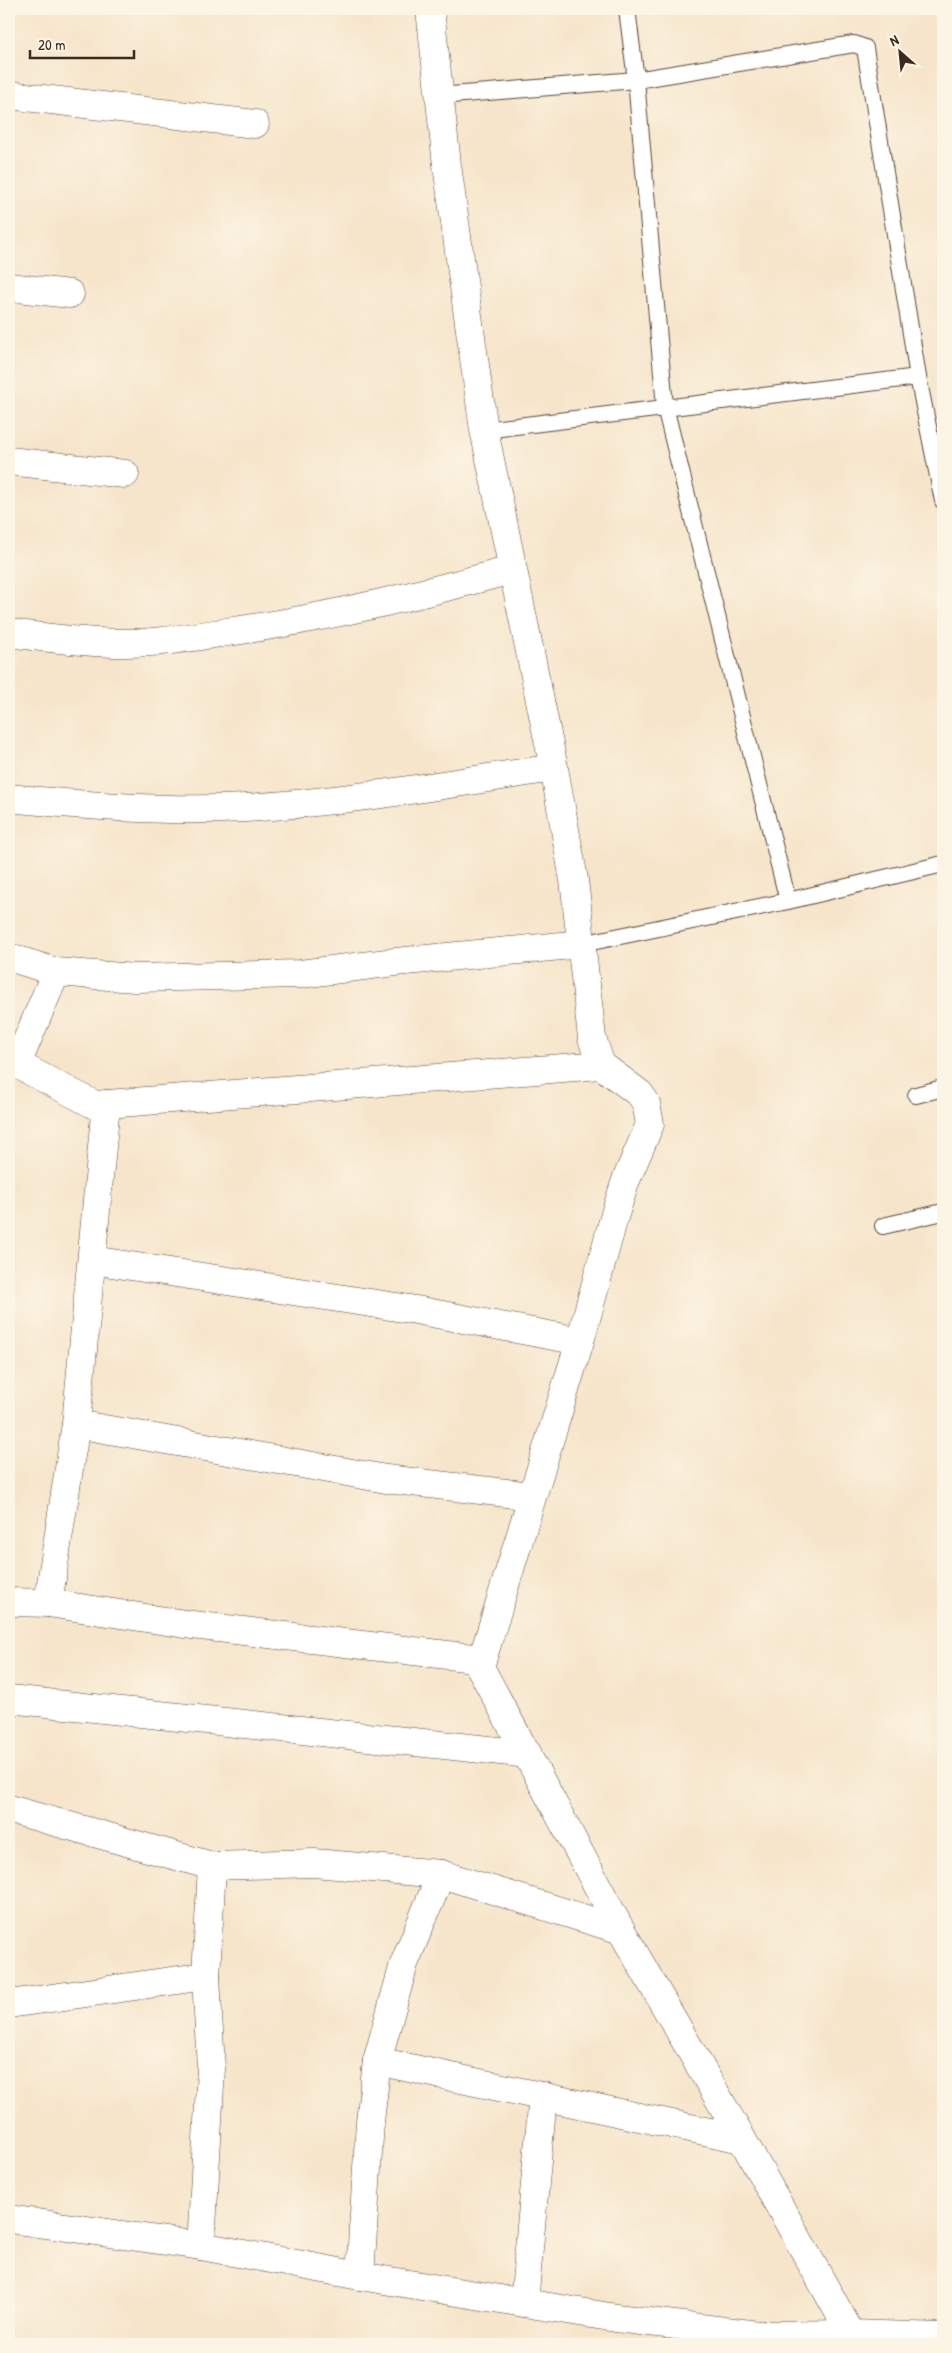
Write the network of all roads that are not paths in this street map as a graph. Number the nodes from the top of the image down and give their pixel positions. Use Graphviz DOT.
graph roads {
  1 [pos="430,9"];
  2 [pos="627,9"];
  3 [pos="636,80"];
  4 [pos="9,95"];
  5 [pos="440,96"];
  6 [pos="255,124"];
  7 [pos="9,287"];
  8 [pos="70,294"];
  9 [pos="918,377"];
  10 [pos="665,407"];
  11 [pos="484,430"];
  12 [pos="9,461"];
  13 [pos="125,474"];
  14 [pos="943,501"];
  15 [pos="512,570"];
  16 [pos="9,633"];
  17 [pos="554,768"];
  18 [pos="9,798"];
  19 [pos="943,864"];
  20 [pos="788,901"];
  21 [pos="582,944"];
  22 [pos="9,957"];
  23 [pos="56,972"];
  24 [pos="13,1062"];
  25 [pos="601,1065"];
  26 [pos="943,1088"];
  27 [pos="916,1095"];
  28 [pos="106,1104"];
  29 [pos="943,1212"];
  30 [pos="883,1226"];
  31 [pos="92,1260"];
  32 [pos="580,1341"];
  33 [pos="76,1424"];
  34 [pos="532,1496"];
  35 [pos="9,1602"];
  36 [pos="48,1603"];
  37 [pos="482,1660"];
  38 [pos="9,1699"];
  39 [pos="528,1754"];
  40 [pos="9,1809"];
  41 [pos="212,1866"];
  42 [pos="441,1874"];
  43 [pos="621,1930"];
  44 [pos="206,1976"];
  45 [pos="9,2004"];
  46 [pos="377,2061"];
  47 [pos="543,2096"];
  48 [pos="742,2139"];
  49 [pos="9,2219"];
  50 [pos="202,2246"];
  51 [pos="360,2276"];
  52 [pos="524,2302"];
  53 [pos="851,2334"];
  54 [pos="943,2337"];
  55 [pos="882,2339"];
  56 [pos="757,2340"];
  1 -- 5 [label="street"];
  2 -- 3 [label="lane"];
  3 -- 5 [label="lane"];
  3 -- 9 [label="lane"];
  3 -- 10 [label="lane"];
  4 -- 6 [label="street"];
  5 -- 11 [label="street"];
  7 -- 8 [label="street"];
  9 -- 10 [label="lane"];
  9 -- 14 [label="lane"];
  10 -- 11 [label="lane"];
  10 -- 20 [label="lane"];
  11 -- 15 [label="street"];
  12 -- 13 [label="street"];
  15 -- 16 [label="street"];
  15 -- 17 [label="street"];
  17 -- 18 [label="street"];
  17 -- 21 [label="street"];
  19 -- 20 [label="lane"];
  20 -- 21 [label="lane"];
  21 -- 23 [label="street"];
  21 -- 25 [label="street"];
  22 -- 23 [label="street"];
  23 -- 24 [label="street"];
  24 -- 28 [label="street"];
  25 -- 28 [label="street"];
  25 -- 32 [label="street"];
  26 -- 27 [label="lane"];
  28 -- 31 [label="street"];
  29 -- 30 [label="lane"];
  31 -- 32 [label="street"];
  31 -- 33 [label="street"];
  32 -- 34 [label="street"];
  33 -- 34 [label="street"];
  33 -- 36 [label="street"];
  34 -- 37 [label="street"];
  35 -- 36 [label="street"];
  36 -- 37 [label="street"];
  37 -- 39 [label="street"];
  38 -- 39 [label="street"];
  39 -- 43 [label="street"];
  40 -- 41 [label="street"];
  41 -- 42 [label="street"];
  41 -- 44 [label="street"];
  42 -- 43 [label="street"];
  42 -- 46 [label="street"];
  43 -- 48 [label="street"];
  44 -- 45 [label="street"];
  44 -- 50 [label="street"];
  46 -- 47 [label="street"];
  46 -- 51 [label="street"];
  47 -- 48 [label="street"];
  47 -- 52 [label="street"];
  48 -- 53 [label="street"];
  49 -- 50 [label="street"];
  50 -- 51 [label="street"];
  51 -- 52 [label="street"];
  52 -- 56 [label="street"];
  53 -- 55 [label="street"];
  53 -- 56 [label="street"];
  54 -- 55 [label="street"];
}
